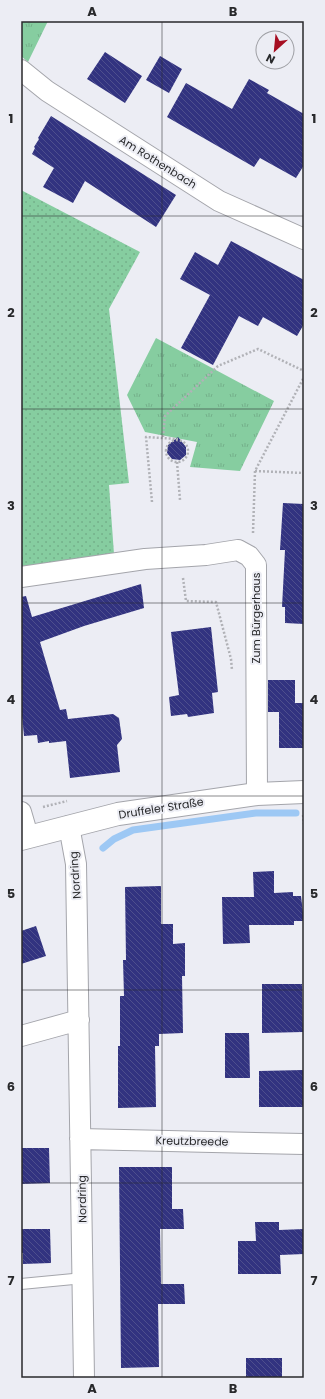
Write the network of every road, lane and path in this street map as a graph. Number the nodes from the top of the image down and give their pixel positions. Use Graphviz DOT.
graph roads {
  1 [pos="21,70"];
  2 [pos="304,239"];
  3 [pos="304,371"];
  4 [pos="304,377"];
  5 [pos="163,437"];
  6 [pos="178,439"];
  7 [pos="177,462"];
  8 [pos="255,471"];
  9 [pos="304,473"];
  10 [pos="180,500"];
  11 [pos="152,502"];
  12 [pos="180,556"];
  13 [pos="249,556"];
  14 [pos="21,577"];
  15 [pos="233,672"];
  16 [pos="304,792"];
  17 [pos="257,794"];
  18 [pos="21,812"];
  19 [pos="69,826"];
  20 [pos="25,837"];
  21 [pos="79,1020"];
  22 [pos="21,1036"];
  23 [pos="80,1139"];
  24 [pos="304,1144"];
  25 [pos="84,1278"];
  26 [pos="21,1284"];
  27 [pos="84,1378"];
  1 -- 2 [label="street, Am Rothenbach"];
  3 -- 5 [label="path"];
  4 -- 8 [label="path"];
  5 -- 6 [label="path"];
  5 -- 11 [label="path"];
  6 -- 7 [label="path"];
  6 -- 7 [label="path"];
  7 -- 10 [label="path"];
  8 -- 9 [label="path"];
  8 -- 13 [label="path"];
  12 -- 13 [label="street"];
  12 -- 14 [label="street"];
  12 -- 15 [label="path"];
  13 -- 17 [label="street, Zum Bürgerhaus"];
  16 -- 17 [label="street, Druffeler Straße"];
  17 -- 19 [label="street, Druffeler Straße"];
  18 -- 20 [label="street"];
  19 -- 20 [label="street, Druffeler Straße"];
  19 -- 21 [label="street, Nordring"];
  21 -- 22 [label="street"];
  21 -- 23 [label="street, Nordring"];
  23 -- 24 [label="street, Kreutzbreede"];
  23 -- 25 [label="street, Nordring"];
  25 -- 26 [label="lane"];
  25 -- 27 [label="street, Nordring"];
}
